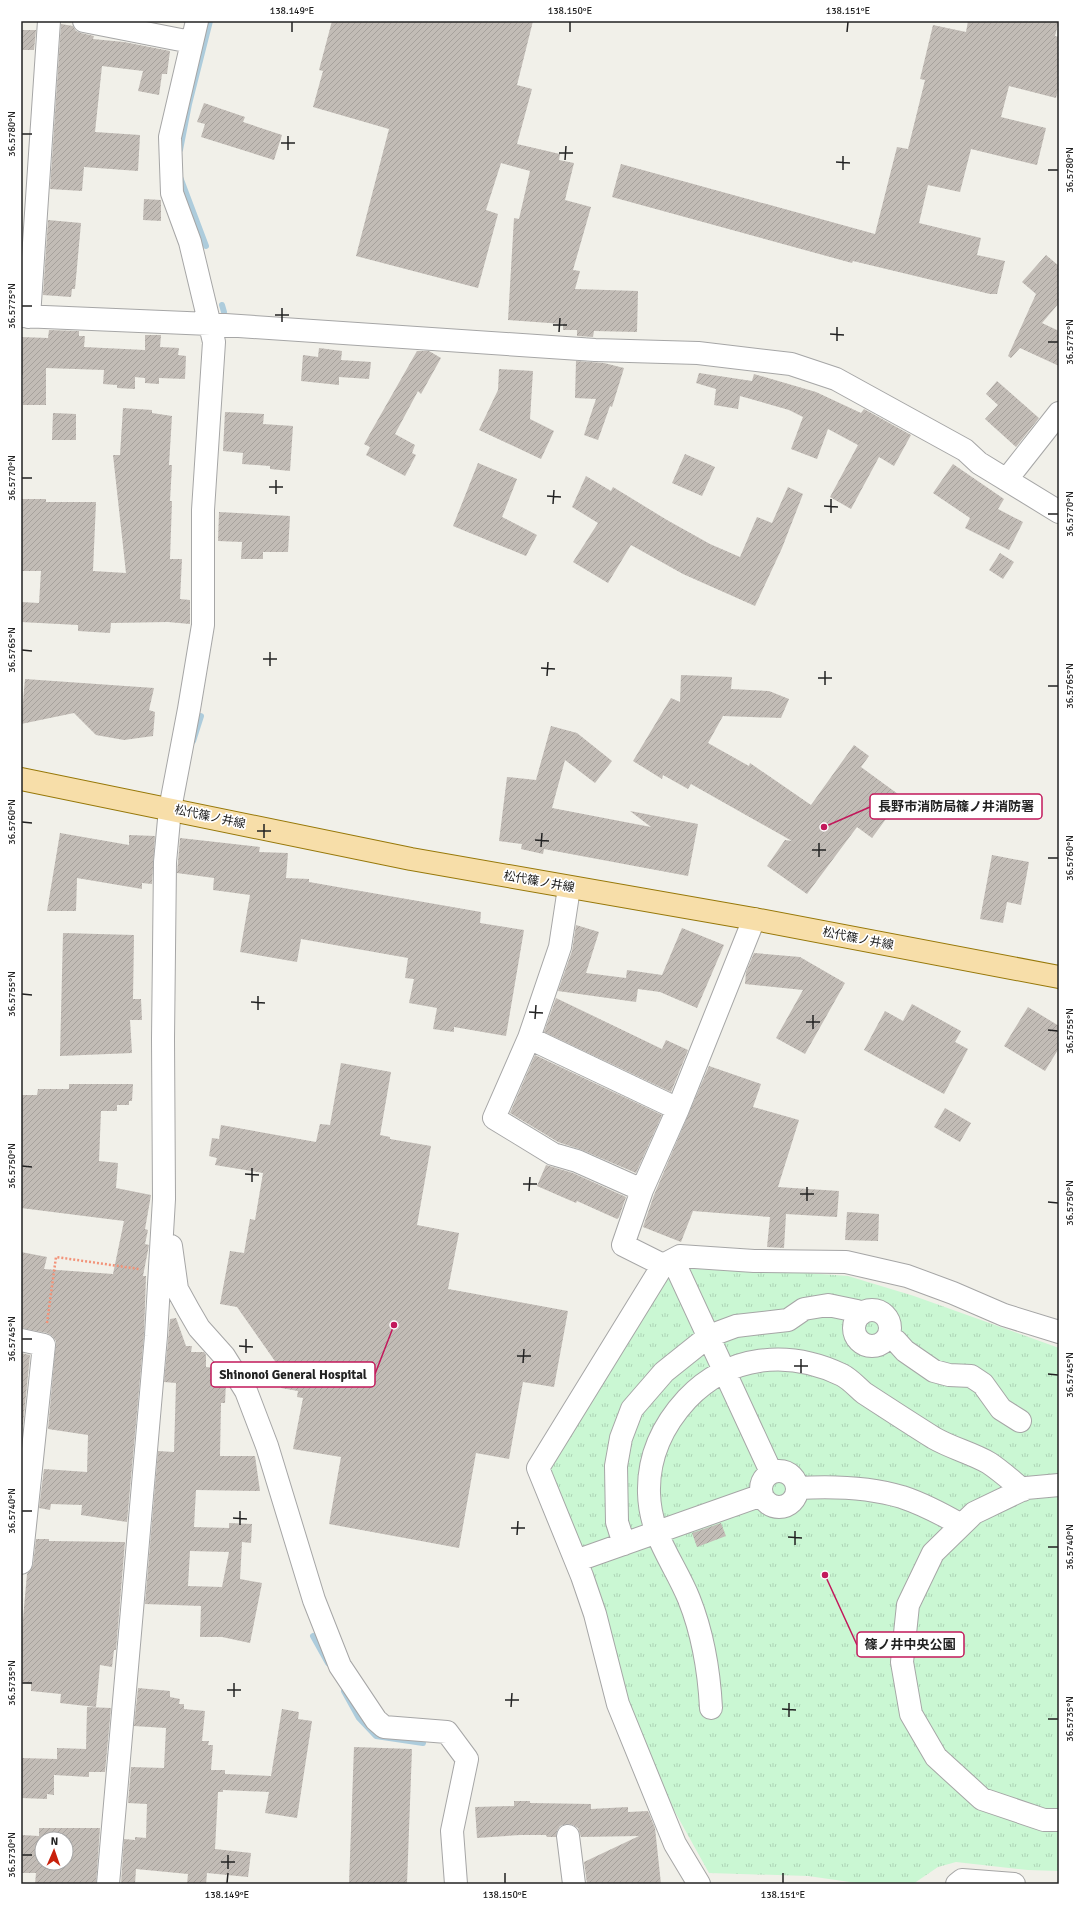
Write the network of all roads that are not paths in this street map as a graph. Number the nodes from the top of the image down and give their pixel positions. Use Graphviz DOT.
graph roads {
  1 [pos="49,21"];
  2 [pos="84,21"];
  3 [pos="197,21"];
  4 [pos="191,42"];
  5 [pos="25,316"];
  6 [pos="210,324"];
  7 [pos="1059,413"];
  8 [pos="1007,479"];
  9 [pos="1059,512"];
  10 [pos="21,779"];
  11 [pos="170,808"];
  12 [pos="569,888"];
  13 [pos="754,920"];
  14 [pos="1059,977"];
  15 [pos="529,1038"];
  16 [pos="678,1109"];
  17 [pos="642,1190"];
  18 [pos="164,1199"];
  19 [pos="668,1263"];
  20 [pos="1059,1332"];
  21 [pos="709,1336"];
  22 [pos="21,1340"];
  23 [pos="725,1372"];
  24 [pos="1020,1421"];
  25 [pos="771,1472"];
  26 [pos="1059,1485"];
  27 [pos="798,1488"];
  28 [pos="1023,1490"];
  29 [pos="762,1495"];
  30 [pos="961,1525"];
  31 [pos="656,1534"];
  32 [pos="624,1544"];
  33 [pos="584,1558"];
  34 [pos="21,1563"];
  35 [pos="711,1708"];
  36 [pos="1059,1820"];
  37 [pos="568,1836"];
  38 [pos="108,1884"];
  39 [pos="456,1884"];
  40 [pos="574,1884"];
  41 [pos="699,1884"];
  42 [pos="957,1884"];
  43 [pos="1014,1884"];
  1 -- 5 [label="street"];
  2 -- 4 [label="street"];
  3 -- 4 [label="street"];
  4 -- 6 [label="street"];
  5 -- 6 [label="street"];
  6 -- 8 [label="street"];
  6 -- 11 [label="street"];
  7 -- 8 [label="street"];
  8 -- 9 [label="street"];
  10 -- 11 [label="main road, 松代篠ノ井線"];
  11 -- 12 [label="main road, 松代篠ノ井線"];
  11 -- 18 [label="street"];
  12 -- 13 [label="main road, 松代篠ノ井線"];
  12 -- 15 [label="street"];
  13 -- 14 [label="main road, 松代篠ノ井線"];
  13 -- 16 [label="street"];
  15 -- 16 [label="street"];
  15 -- 17 [label="street"];
  16 -- 17 [label="street"];
  17 -- 19 [label="street"];
  18 -- 38 [label="street"];
  18 -- 39 [label="street"];
  19 -- 20 [label="street"];
  19 -- 21 [label="street"];
  19 -- 41 [label="street"];
  21 -- 23 [label="street"];
  21 -- 24 [label="street"];
  21 -- 32 [label="street"];
  22 -- 34 [label="street"];
  23 -- 25 [label="street"];
  23 -- 28 [label="street"];
  23 -- 31 [label="street"];
  25 -- 27 [label="street"];
  25 -- 29 [label="street"];
  26 -- 28 [label="street"];
  27 -- 29 [label="street"];
  27 -- 30 [label="street"];
  28 -- 30 [label="street"];
  29 -- 31 [label="street"];
  30 -- 36 [label="street"];
  31 -- 32 [label="street"];
  31 -- 35 [label="street"];
  32 -- 33 [label="street"];
  37 -- 40 [label="street"];
  42 -- 43 [label="street"];
}
